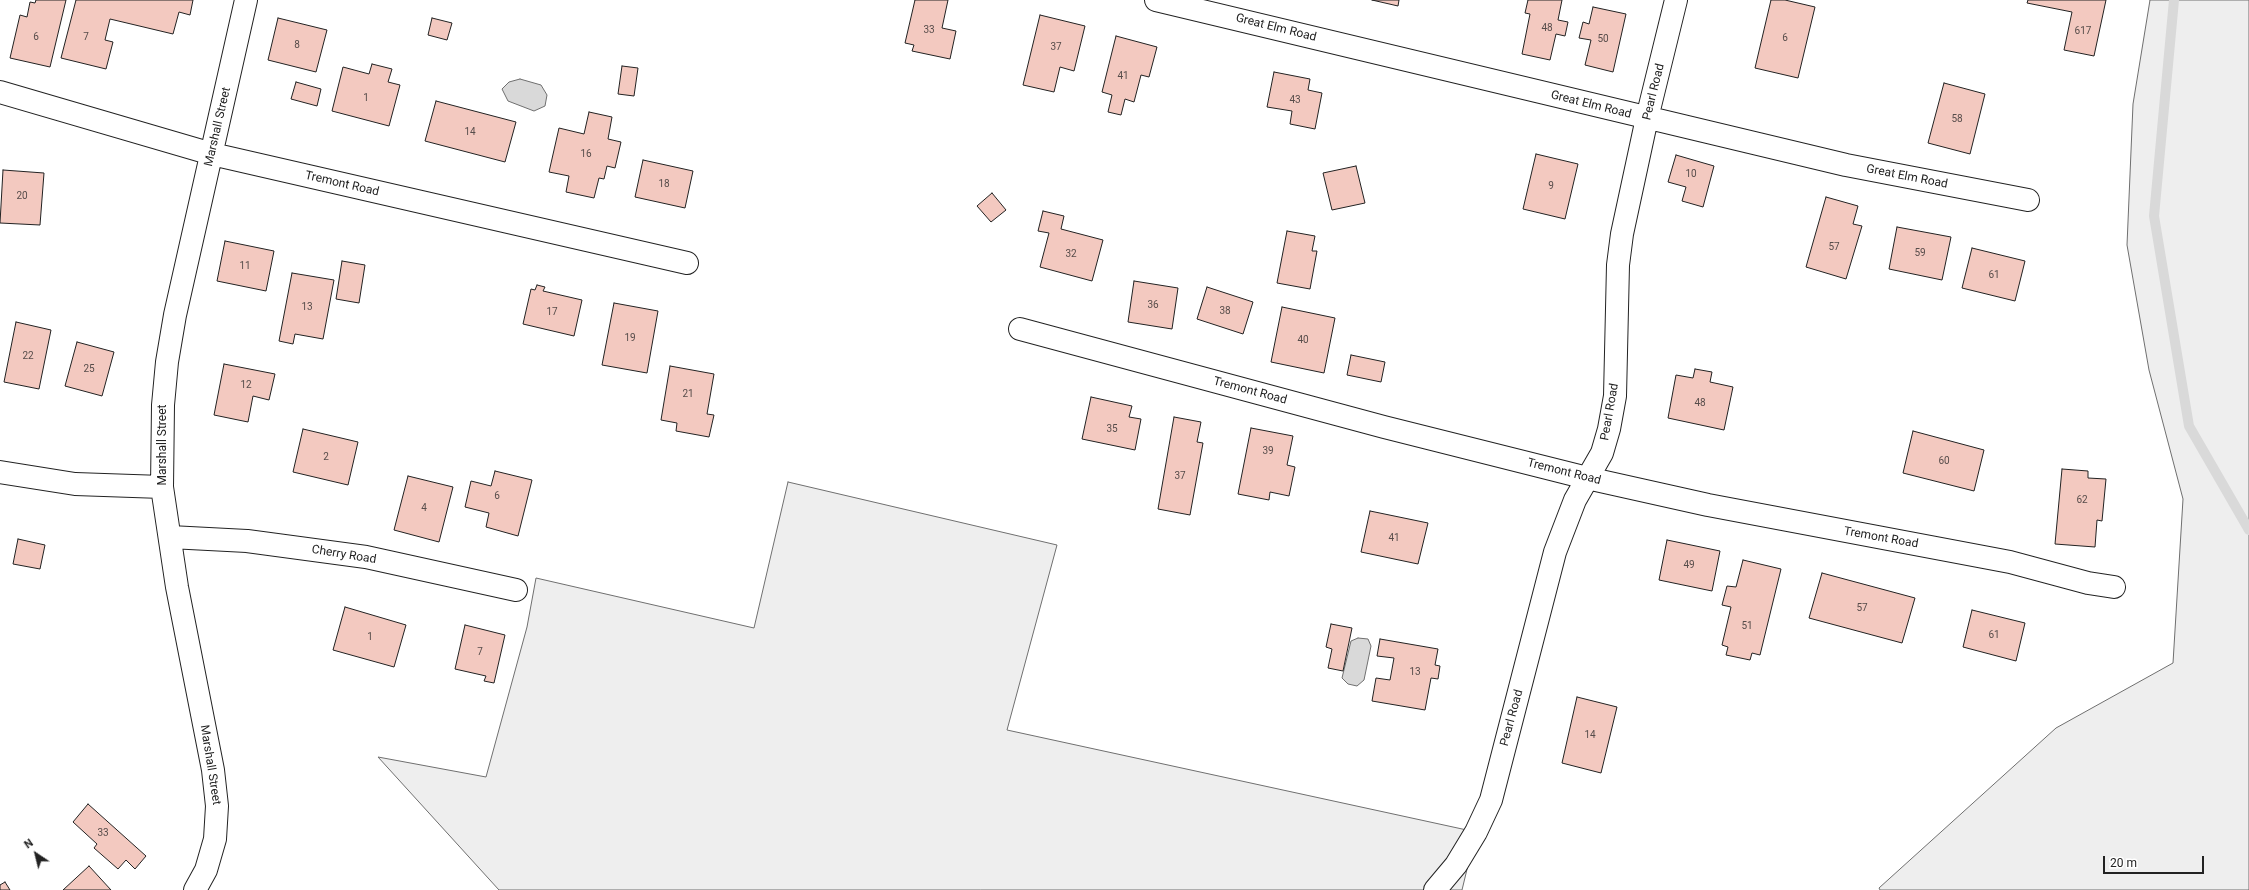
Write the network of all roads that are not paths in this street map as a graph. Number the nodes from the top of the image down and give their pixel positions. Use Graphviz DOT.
graph roads {
  1 [pos="246,0"];
  2 [pos="1156,0"];
  3 [pos="1676,0"];
  4 [pos="0,92"];
  5 [pos="1647,118"];
  6 [pos="212,154"];
  7 [pos="2028,200"];
  8 [pos="687,263"];
  9 [pos="1020,329"];
  10 [pos="0,472"];
  11 [pos="1587,478"];
  12 [pos="162,487"];
  13 [pos="170,537"];
  14 [pos="2114,587"];
  15 [pos="516,590"];
  16 [pos="195,890"];
  17 [pos="1435,890"];
  1 -- 6 [label="street, Marshall Street"];
  2 -- 5 [label="street, Great Elm Road"];
  3 -- 5 [label="street, Pearl Road"];
  4 -- 6 [label="street, Tremont Road"];
  5 -- 7 [label="street, Great Elm Road"];
  5 -- 11 [label="street, Pearl Road"];
  6 -- 8 [label="street, Tremont Road"];
  6 -- 12 [label="street, Marshall Street"];
  9 -- 11 [label="street, Tremont Road"];
  10 -- 12 [label="street"];
  11 -- 14 [label="street, Tremont Road"];
  11 -- 17 [label="street, Pearl Road"];
  12 -- 13 [label="street, Marshall Street"];
  13 -- 15 [label="street, Cherry Road"];
  13 -- 16 [label="street, Marshall Street"];
}
